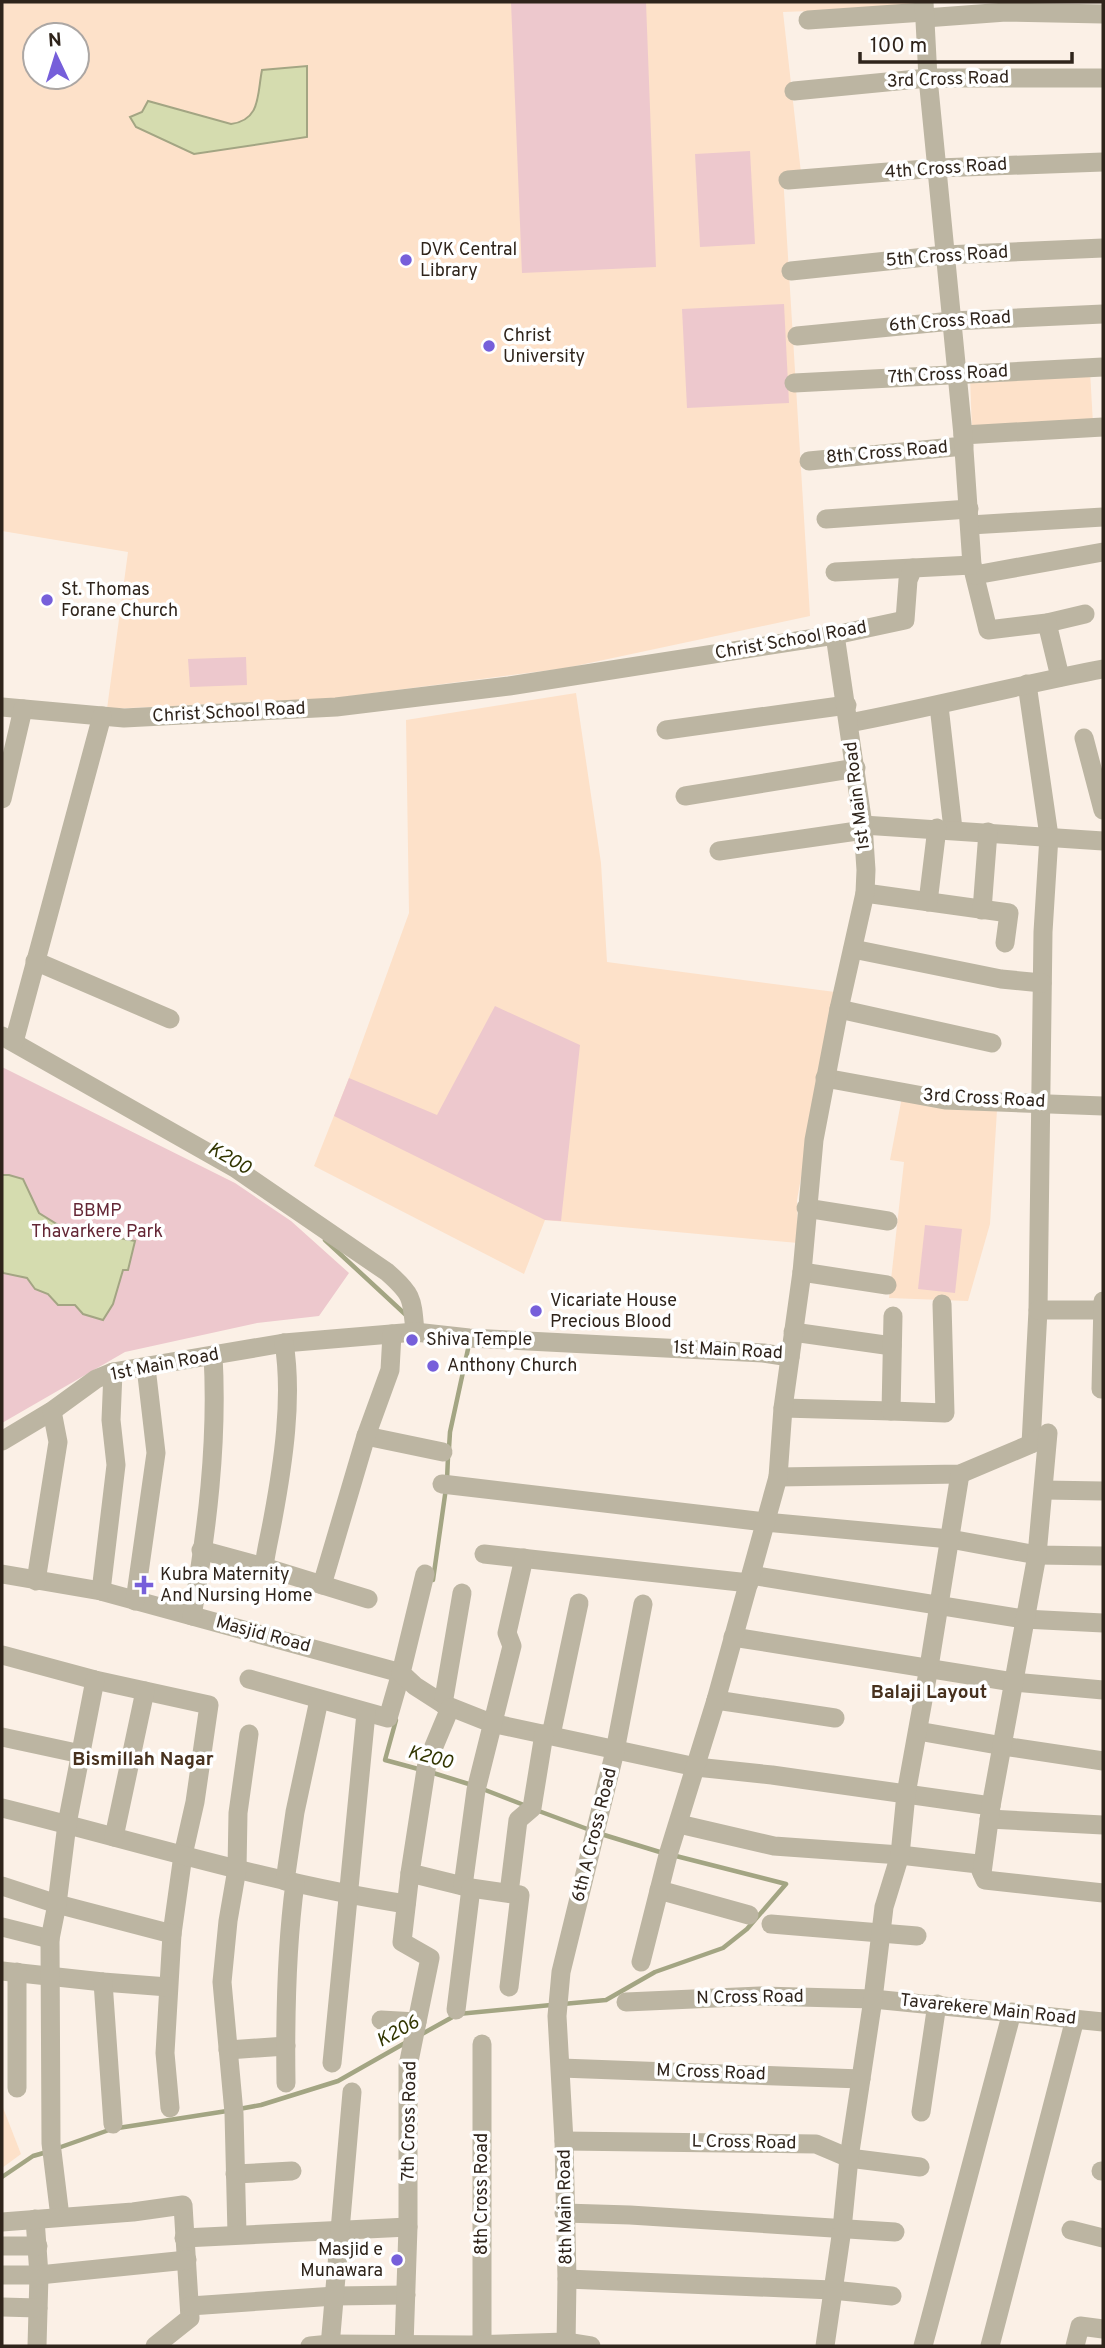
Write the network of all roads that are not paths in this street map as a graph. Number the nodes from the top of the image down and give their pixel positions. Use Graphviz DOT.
graph roads {
  1 [pos="924,10"];
  2 [pos="1103,14"];
  3 [pos="808,20"];
  4 [pos="928,78"];
  5 [pos="1103,78"];
  6 [pos="794,91"];
  7 [pos="1103,162"];
  8 [pos="937,168"];
  9 [pos="788,180"];
  10 [pos="1103,248"];
  11 [pos="945,255"];
  12 [pos="791,271"];
  13 [pos="1103,314"];
  14 [pos="952,321"];
  15 [pos="797,336"];
  16 [pos="1103,367"];
  17 [pos="957,374"];
  18 [pos="794,383"];
  19 [pos="1103,427"];
  20 [pos="964,441"];
  21 [pos="809,461"];
  22 [pos="969,517"];
  23 [pos="1103,517"];
  24 [pos="826,519"];
  25 [pos="1103,552"];
  26 [pos="913,568"];
  27 [pos="973,570"];
  28 [pos="835,572"];
  29 [pos="1085,614"];
  30 [pos="1046,622"];
  31 [pos="835,635"];
  32 [pos="1103,669"];
  33 [pos="1060,677"];
  34 [pos="1027,684"];
  35 [pos="939,706"];
  36 [pos="2,707"];
  37 [pos="23,709"];
  38 [pos="848,714"];
  39 [pos="102,716"];
  40 [pos="666,730"];
  41 [pos="1084,738"];
  42 [pos="856,768"];
  43 [pos="685,796"];
  44 [pos="2,799"];
  45 [pos="1103,810"];
  46 [pos="864,828"];
  47 [pos="945,829"];
  48 [pos="988,832"];
  49 [pos="1049,836"];
  50 [pos="1103,841"];
  51 [pos="719,851"];
  52 [pos="865,893"];
  53 [pos="928,902"];
  54 [pos="982,910"];
  55 [pos="1005,943"];
  56 [pos="853,949"];
  57 [pos="35,961"];
  58 [pos="1042,983"];
  59 [pos="839,1009"];
  60 [pos="170,1019"];
  61 [pos="8,1039"];
  62 [pos="992,1043"];
  63 [pos="825,1078"];
  64 [pos="1041,1102"];
  65 [pos="1103,1106"];
  66 [pos="806,1208"];
  67 [pos="888,1221"];
  68 [pos="802,1272"];
  69 [pos="887,1285"];
  70 [pos="1103,1301"];
  71 [pos="943,1304"];
  72 [pos="1038,1310"];
  73 [pos="1103,1310"];
  74 [pos="893,1316"];
  75 [pos="415,1332"];
  76 [pos="793,1332"];
  77 [pos="392,1334"];
  78 [pos="284,1343"];
  79 [pos="892,1346"];
  80 [pos="213,1355"];
  81 [pos="790,1357"];
  82 [pos="146,1367"];
  83 [pos="113,1372"];
  84 [pos="1101,1390"];
  85 [pos="783,1408"];
  86 [pos="52,1411"];
  87 [pos="891,1411"];
  88 [pos="366,1436"];
  89 [pos="2,1442"];
  90 [pos="1031,1444"];
  91 [pos="443,1452"];
  92 [pos="960,1474"];
  93 [pos="778,1477"];
  94 [pos="442,1484"];
  95 [pos="1044,1490"];
  96 [pos="1103,1491"];
  97 [pos="765,1522"];
  98 [pos="950,1539"];
  99 [pos="201,1550"];
  100 [pos="484,1555"];
  101 [pos="1037,1555"];
  102 [pos="1103,1556"];
  103 [pos="524,1559"];
  104 [pos="264,1567"];
  105 [pos="2,1574"];
  106 [pos="425,1574"];
  107 [pos="750,1579"];
  108 [pos="36,1581"];
  109 [pos="322,1585"];
  110 [pos="101,1591"];
  111 [pos="462,1593"];
  112 [pos="368,1599"];
  113 [pos="135,1601"];
  114 [pos="579,1603"];
  115 [pos="643,1604"];
  116 [pos="938,1606"];
  117 [pos="192,1616"];
  118 [pos="1024,1619"];
  119 [pos="1103,1623"];
  120 [pos="733,1637"];
  121 [pos="2,1655"];
  122 [pos="929,1667"];
  123 [pos="401,1673"];
  124 [pos="249,1679"];
  125 [pos="95,1680"];
  126 [pos="1013,1682"];
  127 [pos="1103,1690"];
  128 [pos="145,1691"];
  129 [pos="319,1700"];
  130 [pos="716,1700"];
  131 [pos="447,1706"];
  132 [pos="366,1713"];
  133 [pos="835,1718"];
  134 [pos="491,1723"];
  135 [pos="918,1731"];
  136 [pos="249,1734"];
  137 [pos="548,1735"];
  138 [pos="2,1737"];
  139 [pos="1003,1746"];
  140 [pos="615,1751"];
  141 [pos="81,1754"];
  142 [pos="1103,1761"];
  143 [pos="696,1767"];
  144 [pos="906,1794"];
  145 [pos="2,1808"];
  146 [pos="990,1813"];
  147 [pos="66,1824"];
  148 [pos="678,1824"];
  149 [pos="1103,1825"];
  150 [pos="114,1837"];
  151 [pos="183,1855"];
  152 [pos="900,1855"];
  153 [pos="237,1869"];
  154 [pos="410,1873"];
  155 [pos="982,1873"];
  156 [pos="290,1882"];
  157 [pos="2,1886"];
  158 [pos="467,1887"];
  159 [pos="659,1890"];
  160 [pos="509,1893"];
  161 [pos="1103,1893"];
  162 [pos="347,1895"];
  163 [pos="57,1904"];
  164 [pos="406,1904"];
  165 [pos="749,1914"];
  166 [pos="771,1924"];
  167 [pos="2,1927"];
  168 [pos="881,1932"];
  169 [pos="172,1934"];
  170 [pos="917,1936"];
  171 [pos="50,1939"];
  172 [pos="641,1962"];
  173 [pos="9,1972"];
  174 [pos="49,1975"];
  175 [pos="103,1982"];
  176 [pos="167,1987"];
  177 [pos="509,1987"];
  178 [pos="873,1999"];
  179 [pos="626,2002"];
  180 [pos="937,2004"];
  181 [pos="456,2010"];
  182 [pos="1012,2012"];
  183 [pos="1075,2019"];
  184 [pos="381,2020"];
  185 [pos="417,2022"];
  186 [pos="1103,2022"];
  187 [pos="482,2043"];
  188 [pos="286,2046"];
  189 [pos="228,2050"];
  190 [pos="332,2063"];
  191 [pos="561,2068"];
  192 [pos="861,2079"];
  193 [pos="286,2083"];
  194 [pos="17,2088"];
  195 [pos="352,2092"];
  196 [pos="170,2109"];
  197 [pos="921,2112"];
  198 [pos="113,2124"];
  199 [pos="564,2141"];
  200 [pos="849,2158"];
  201 [pos="920,2167"];
  202 [pos="292,2171"];
  203 [pos="235,2174"];
  204 [pos="564,2214"];
  205 [pos="60,2217"];
  206 [pos="35,2219"];
  207 [pos="2,2222"];
  208 [pos="408,2227"];
  209 [pos="842,2229"];
  210 [pos="341,2230"];
  211 [pos="1071,2230"];
  212 [pos="895,2232"];
  213 [pos="237,2234"];
  214 [pos="184,2238"];
  215 [pos="1103,2238"];
  216 [pos="2,2246"];
  217 [pos="38,2246"];
  218 [pos="187,2260"];
  219 [pos="2,2275"];
  220 [pos="39,2275"];
  221 [pos="567,2279"];
  222 [pos="832,2290"];
  223 [pos="406,2295"];
  224 [pos="335,2296"];
  225 [pos="892,2297"];
  226 [pos="190,2306"];
  227 [pos="2,2307"];
  228 [pos="38,2308"];
  229 [pos="1103,2329"];
  230 [pos="566,2344"];
  231 [pos="524,2345"];
  232 [pos="37,2346"];
  233 [pos="155,2346"];
  234 [pos="323,2346"];
  235 [pos="404,2346"];
  236 [pos="474,2346"];
  237 [pos="591,2346"];
  238 [pos="825,2346"];
  239 [pos="923,2346"];
  240 [pos="990,2346"];
  241 [pos="1075,2346"];
  1 -- 2 [label="street"];
  1 -- 3 [label="street"];
  1 -- 4 [label="street"];
  4 -- 5 [label="street, 3rd Cross Road"];
  4 -- 6 [label="street, 3rd Cross Road"];
  4 -- 8 [label="street"];
  7 -- 8 [label="street, 4th Cross Road"];
  8 -- 9 [label="street, 4th Cross Road"];
  8 -- 11 [label="street"];
  10 -- 11 [label="street, 5th Cross Road"];
  11 -- 12 [label="street, 5th Cross Road"];
  11 -- 14 [label="street"];
  13 -- 14 [label="street, 6th Cross Road"];
  14 -- 15 [label="street, 6th Cross Road"];
  14 -- 17 [label="street"];
  16 -- 17 [label="street, 7th Cross Road"];
  17 -- 18 [label="street, 7th Cross Road"];
  17 -- 20 [label="street"];
  19 -- 20 [label="street, 8th Cross Road"];
  20 -- 21 [label="street, 8th Cross Road"];
  20 -- 22 [label="street"];
  22 -- 23 [label="street"];
  22 -- 24 [label="street"];
  22 -- 27 [label="street"];
  25 -- 27 [label="street"];
  26 -- 27 [label="street"];
  26 -- 28 [label="street"];
  26 -- 31 [label="street, Christ School Road"];
  27 -- 30 [label="street"];
  29 -- 30 [label="street"];
  30 -- 33 [label="street"];
  31 -- 38 [label="street, 1st Main Road"];
  31 -- 39 [label="street, Christ School Road"];
  32 -- 33 [label="street"];
  33 -- 34 [label="street"];
  34 -- 35 [label="street"];
  34 -- 49 [label="street"];
  35 -- 38 [label="street"];
  35 -- 47 [label="street"];
  36 -- 37 [label="street, Christ School Road"];
  37 -- 39 [label="street, Christ School Road"];
  37 -- 44 [label="street"];
  38 -- 40 [label="street"];
  38 -- 42 [label="street, 1st Main Road"];
  39 -- 57 [label="street"];
  41 -- 45 [label="street"];
  42 -- 43 [label="street"];
  42 -- 46 [label="street, 1st Main Road"];
  46 -- 47 [label="street"];
  46 -- 51 [label="street"];
  46 -- 52 [label="street, 1st Main Road"];
  47 -- 48 [label="street"];
  47 -- 53 [label="street"];
  48 -- 49 [label="street"];
  48 -- 54 [label="street"];
  49 -- 50 [label="street"];
  49 -- 58 [label="street"];
  52 -- 53 [label="street"];
  52 -- 56 [label="street, 1st Main Road"];
  53 -- 54 [label="street"];
  54 -- 55 [label="street"];
  56 -- 58 [label="street"];
  56 -- 59 [label="street, 1st Main Road"];
  57 -- 60 [label="street"];
  57 -- 61 [label="street"];
  58 -- 64 [label="street"];
  59 -- 62 [label="street"];
  59 -- 63 [label="street, 1st Main Road"];
  61 -- 75 [label="street"];
  63 -- 64 [label="street, 3rd Cross Road"];
  63 -- 66 [label="street, 1st Main Road"];
  64 -- 65 [label="street, 3rd Cross Road"];
  64 -- 72 [label="street"];
  66 -- 67 [label="street"];
  66 -- 68 [label="street, 1st Main Road"];
  68 -- 69 [label="street"];
  68 -- 76 [label="street, 1st Main Road"];
  70 -- 73 [label="street"];
  71 -- 87 [label="street"];
  72 -- 73 [label="street"];
  72 -- 90 [label="street"];
  73 -- 84 [label="street"];
  74 -- 79 [label="street"];
  75 -- 77 [label="street, 1st Main Road"];
  75 -- 81 [label="street, 1st Main Road"];
  76 -- 79 [label="street"];
  76 -- 81 [label="street, 1st Main Road"];
  77 -- 78 [label="street, 1st Main Road"];
  77 -- 88 [label="street"];
  78 -- 80 [label="street, 1st Main Road"];
  78 -- 104 [label="street"];
  79 -- 87 [label="street"];
  80 -- 82 [label="street, 1st Main Road"];
  80 -- 99 [label="street"];
  81 -- 85 [label="street"];
  82 -- 83 [label="street, 1st Main Road"];
  82 -- 113 [label="street"];
  83 -- 86 [label="street, 1st Main Road"];
  83 -- 110 [label="street"];
  85 -- 87 [label="street"];
  85 -- 93 [label="street"];
  86 -- 89 [label="street, 1st Main Road"];
  86 -- 108 [label="street"];
  88 -- 91 [label="street"];
  88 -- 109 [label="street"];
  90 -- 92 [label="street"];
  90 -- 95 [label="street"];
  92 -- 93 [label="street"];
  92 -- 98 [label="street"];
  93 -- 97 [label="street"];
  94 -- 97 [label="street"];
  95 -- 96 [label="street"];
  95 -- 101 [label="street"];
  97 -- 98 [label="street"];
  97 -- 107 [label="street"];
  98 -- 101 [label="street"];
  98 -- 116 [label="street"];
  99 -- 104 [label="street"];
  99 -- 117 [label="street"];
  100 -- 103 [label="street"];
  101 -- 102 [label="street"];
  101 -- 118 [label="street"];
  103 -- 107 [label="street"];
  103 -- 134 [label="street"];
  104 -- 109 [label="street"];
  105 -- 108 [label="street, Masjid Road"];
  106 -- 123 [label="street"];
  107 -- 116 [label="street"];
  107 -- 120 [label="street"];
  108 -- 110 [label="street, Masjid Road"];
  109 -- 112 [label="street"];
  110 -- 113 [label="street, Masjid Road"];
  111 -- 131 [label="street, 7th Cross Road"];
  113 -- 117 [label="street, Masjid Road"];
  114 -- 137 [label="street"];
  115 -- 140 [label="street, 6th A Cross Road"];
  116 -- 118 [label="street"];
  116 -- 122 [label="street"];
  117 -- 123 [label="street, Masjid Road"];
  118 -- 119 [label="street"];
  118 -- 126 [label="street"];
  120 -- 122 [label="street"];
  120 -- 130 [label="street"];
  121 -- 125 [label="street"];
  122 -- 126 [label="street"];
  122 -- 135 [label="street"];
  123 -- 131 [label="street"];
  123 -- 132 [label="street"];
  124 -- 129 [label="street"];
  125 -- 128 [label="street"];
  125 -- 141 [label="street"];
  126 -- 127 [label="street"];
  126 -- 139 [label="street"];
  128 -- 150 [label="street"];
  128 -- 151 [label="street"];
  129 -- 132 [label="street"];
  129 -- 156 [label="street"];
  130 -- 133 [label="street"];
  130 -- 143 [label="street"];
  131 -- 134 [label="street"];
  131 -- 154 [label="street, 7th Cross Road"];
  132 -- 162 [label="street"];
  134 -- 137 [label="street"];
  134 -- 158 [label="street"];
  135 -- 139 [label="street"];
  135 -- 144 [label="street"];
  136 -- 153 [label="street"];
  137 -- 140 [label="street"];
  137 -- 160 [label="street"];
  138 -- 141 [label="street"];
  139 -- 142 [label="street"];
  139 -- 146 [label="street"];
  140 -- 143 [label="street"];
  140 -- 191 [label="street, 6th A Cross Road"];
  141 -- 147 [label="street"];
  143 -- 144 [label="street"];
  143 -- 148 [label="street"];
  144 -- 146 [label="street"];
  144 -- 152 [label="street"];
  145 -- 147 [label="street"];
  146 -- 149 [label="street"];
  146 -- 155 [label="street"];
  147 -- 150 [label="street"];
  147 -- 163 [label="street"];
  148 -- 152 [label="street"];
  148 -- 159 [label="street"];
  150 -- 151 [label="street"];
  151 -- 153 [label="street"];
  151 -- 169 [label="street"];
  152 -- 155 [label="street"];
  152 -- 168 [label="street"];
  153 -- 156 [label="street"];
  153 -- 189 [label="street"];
  154 -- 158 [label="street"];
  154 -- 164 [label="street, 7th Cross Road"];
  155 -- 161 [label="street"];
  156 -- 162 [label="street"];
  156 -- 188 [label="street"];
  157 -- 163 [label="street"];
  158 -- 160 [label="street"];
  158 -- 181 [label="street"];
  159 -- 165 [label="street"];
  159 -- 172 [label="street"];
  160 -- 177 [label="street"];
  162 -- 164 [label="street"];
  162 -- 190 [label="street"];
  163 -- 169 [label="street"];
  163 -- 171 [label="street"];
  164 -- 185 [label="street, 7th Cross Road"];
  166 -- 168 [label="street"];
  167 -- 171 [label="street"];
  168 -- 170 [label="street"];
  168 -- 178 [label="street"];
  169 -- 176 [label="street"];
  171 -- 174 [label="street"];
  173 -- 174 [label="street"];
  173 -- 194 [label="street"];
  174 -- 175 [label="street"];
  174 -- 205 [label="street"];
  175 -- 176 [label="street"];
  175 -- 198 [label="street"];
  176 -- 196 [label="street"];
  178 -- 179 [label="street, N Cross Road"];
  178 -- 180 [label="street, Tavarekere Main Road"];
  178 -- 192 [label="street"];
  180 -- 182 [label="street, Tavarekere Main Road"];
  180 -- 197 [label="street"];
  182 -- 183 [label="street, Tavarekere Main Road"];
  182 -- 239 [label="street"];
  183 -- 186 [label="street, Tavarekere Main Road"];
  183 -- 240 [label="street"];
  184 -- 185 [label="street"];
  185 -- 208 [label="street, 7th Cross Road"];
  187 -- 236 [label="street, 8th Cross Road"];
  188 -- 189 [label="street"];
  188 -- 193 [label="street"];
  189 -- 203 [label="street"];
  191 -- 192 [label="street, M Cross Road"];
  191 -- 199 [label="street, 8th Main Road"];
  192 -- 200 [label="street"];
  195 -- 210 [label="street"];
  199 -- 200 [label="street, L Cross Road"];
  199 -- 204 [label="street, 8th Main Road"];
  200 -- 201 [label="street, L Cross Road"];
  200 -- 209 [label="street"];
  202 -- 203 [label="street"];
  203 -- 213 [label="street"];
  204 -- 209 [label="street"];
  204 -- 221 [label="street, 8th Main Road"];
  205 -- 206 [label="street"];
  205 -- 214 [label="street"];
  206 -- 207 [label="street"];
  206 -- 217 [label="street"];
  208 -- 210 [label="street"];
  208 -- 223 [label="street, 7th Cross Road"];
  209 -- 212 [label="street"];
  209 -- 222 [label="street"];
  210 -- 213 [label="street"];
  210 -- 224 [label="street"];
  211 -- 215 [label="street"];
  213 -- 214 [label="street"];
  214 -- 218 [label="street"];
  216 -- 217 [label="street"];
  217 -- 220 [label="street"];
  218 -- 220 [label="street"];
  218 -- 226 [label="street"];
  219 -- 220 [label="street"];
  220 -- 228 [label="street"];
  221 -- 222 [label="street"];
  221 -- 230 [label="street, 8th Main Road"];
  222 -- 225 [label="street"];
  222 -- 238 [label="street"];
  223 -- 224 [label="street"];
  223 -- 235 [label="street, 7th Cross Road"];
  224 -- 226 [label="street"];
  224 -- 234 [label="street"];
  226 -- 233 [label="street"];
  227 -- 228 [label="street"];
  228 -- 232 [label="street"];
  229 -- 241 [label="street"];
  230 -- 231 [label="street"];
  230 -- 237 [label="street"];
  231 -- 236 [label="street"];
  234 -- 235 [label="street"];
  235 -- 236 [label="street"];
}
